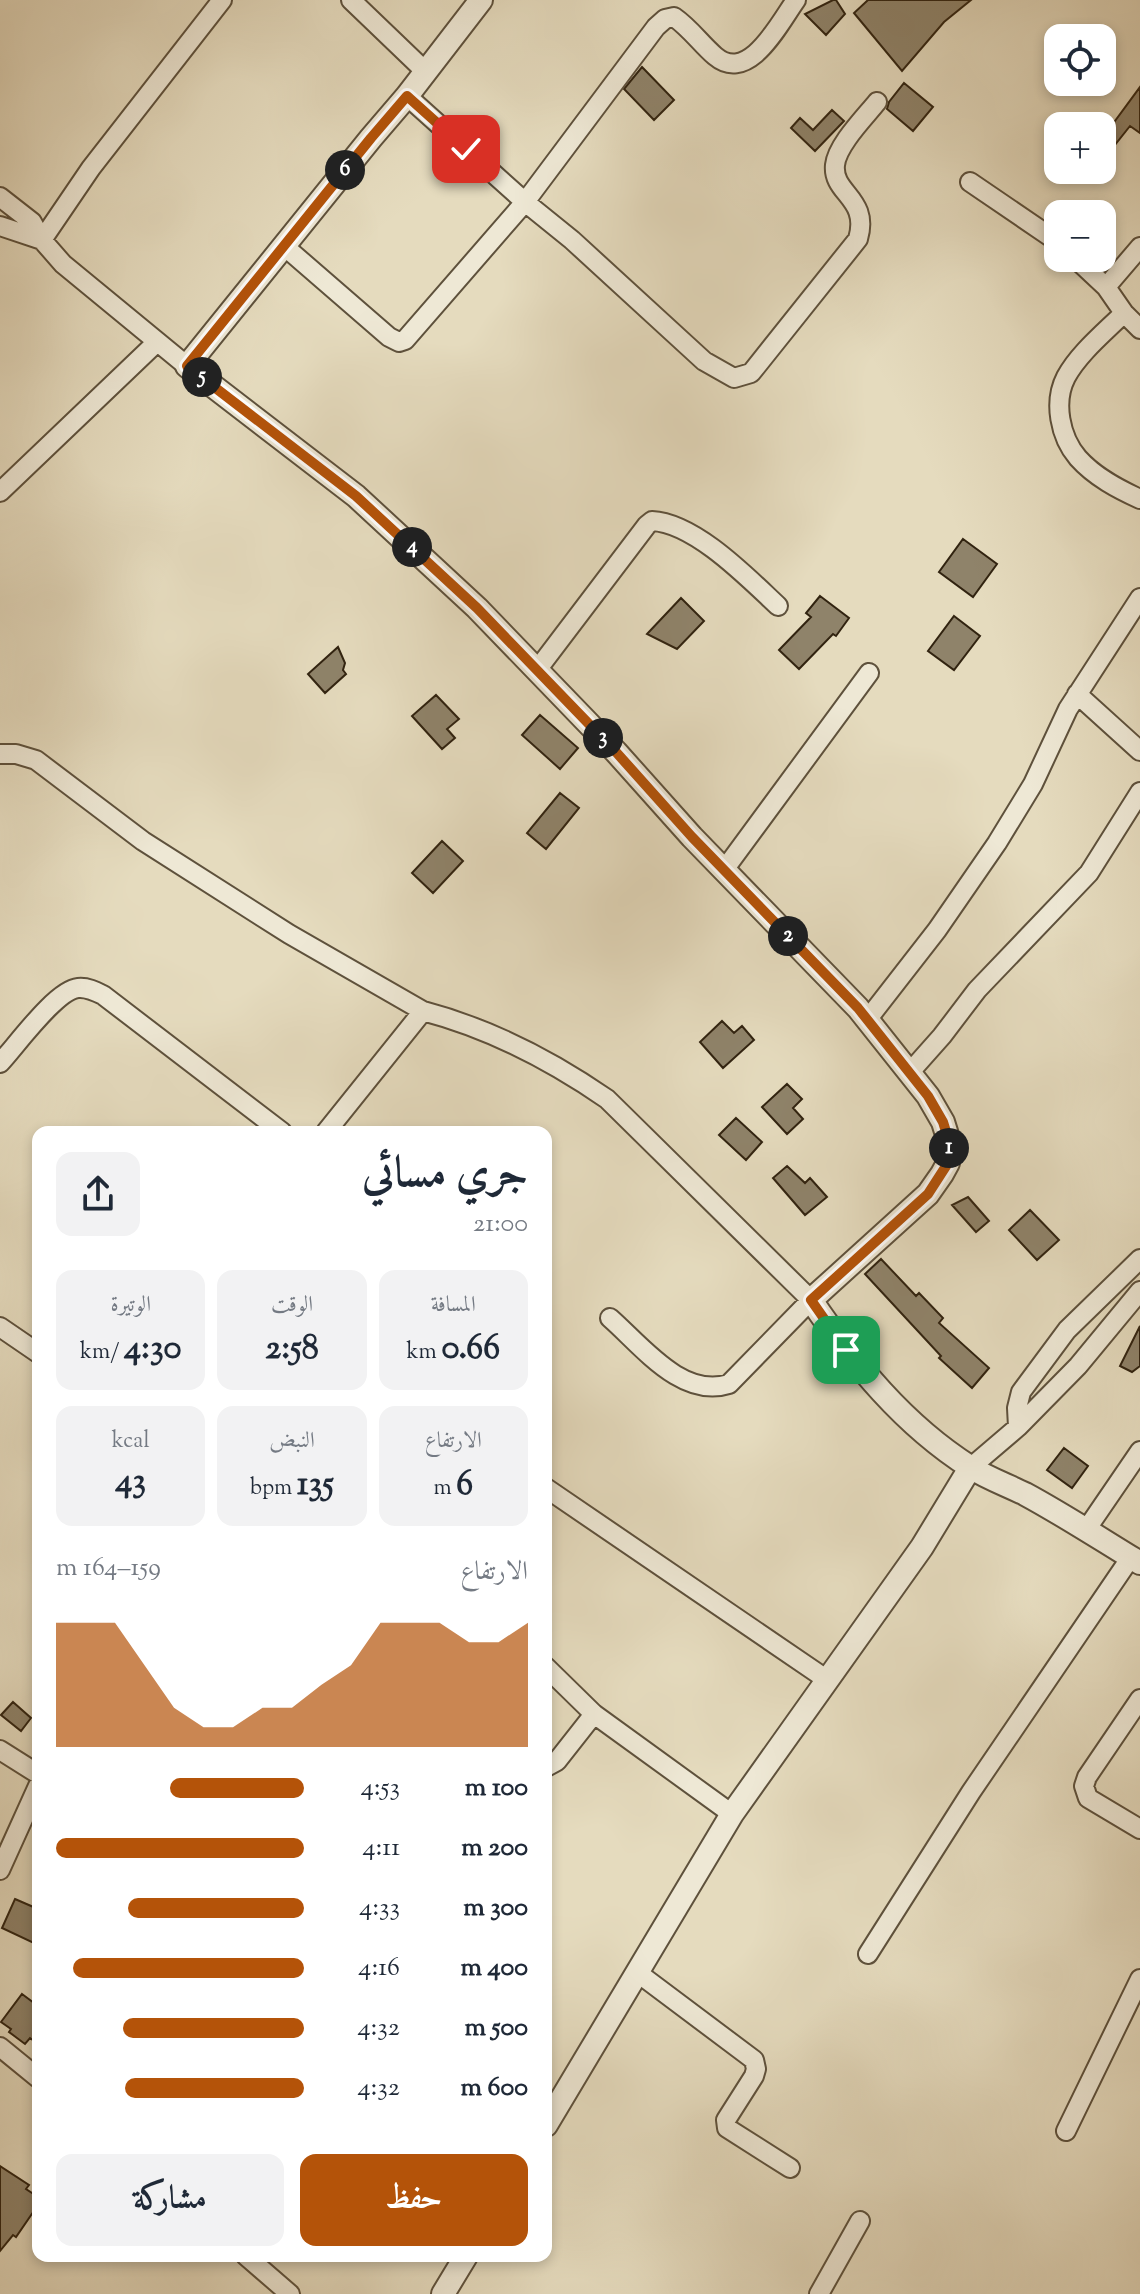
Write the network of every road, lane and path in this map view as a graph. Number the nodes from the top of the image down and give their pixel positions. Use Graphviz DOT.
graph roads {
  1 [pos="222,0"];
  2 [pos="351,0"];
  3 [pos="481,0"];
  4 [pos="796,0"];
  5 [pos="426,72"];
  6 [pos="407,96"];
  7 [pos="877,102"];
  8 [pos="970,182"];
  9 [pos="0,197"];
  10 [pos="525,202"];
  11 [pos="0,226"];
  12 [pos="1044,232"];
  13 [pos="42,240"];
  14 [pos="284,246"];
  15 [pos="1140,247"];
  16 [pos="1090,272"];
  17 [pos="1106,287"];
  18 [pos="1124,313"];
  19 [pos="1140,329"];
  20 [pos="157,342"];
  21 [pos="187,366"];
  22 [pos="0,492"];
  23 [pos="1140,499"];
  24 [pos="1140,598"];
  25 [pos="778,606"];
  26 [pos="537,670"];
  27 [pos="869,673"];
  28 [pos="1077,694"];
  29 [pos="1140,751"];
  30 [pos="0,754"];
  31 [pos="1140,792"];
  32 [pos="724,870"];
  33 [pos="423,1011"];
  34 [pos="867,1020"];
  35 [pos="0,1063"];
  36 [pos="910,1072"];
  37 [pos="274,1126"];
  38 [pos="331,1126"];
  39 [pos="1140,1259"];
  40 [pos="1140,1291"];
  41 [pos="811,1300"];
  42 [pos="610,1318"];
  43 [pos="0,1327"];
  44 [pos="32,1349"];
  45 [pos="1018,1427"];
  46 [pos="1140,1451"];
  47 [pos="970,1468"];
  48 [pos="552,1492"];
  49 [pos="1086,1530"];
  50 [pos="1135,1560"];
  51 [pos="552,1673"];
  52 [pos="826,1679"];
  53 [pos="1140,1699"];
  54 [pos="594,1714"];
  55 [pos="0,1750"];
  56 [pos="552,1764"];
  57 [pos="32,1770"];
  58 [pos="32,1799"];
  59 [pos="732,1814"];
  60 [pos="1140,1829"];
  61 [pos="0,1870"];
  62 [pos="868,1954"];
  63 [pos="638,1973"];
  64 [pos="1140,1979"];
  65 [pos="0,2047"];
  66 [pos="32,2073"];
  67 [pos="552,2115"];
  68 [pos="1066,2131"];
  69 [pos="790,2168"];
  70 [pos="860,2221"];
  71 [pos="253,2262"];
  72 [pos="462,2262"];
  73 [pos="290,2294"];
  74 [pos="443,2294"];
  75 [pos="819,2294"];
  1 -- 13 [label="street"];
  2 -- 5 [label="street"];
  3 -- 5 [label="street"];
  4 -- 10 [label="street"];
  5 -- 6 [label="street"];
  6 -- 10 [label="street"];
  6 -- 14 [label="street"];
  7 -- 10 [label="street"];
  8 -- 12 [label="street"];
  9 -- 13 [label="street"];
  10 -- 14 [label="street"];
  11 -- 13 [label="street"];
  13 -- 20 [label="street"];
  14 -- 21 [label="street"];
  15 -- 17 [label="street"];
  16 -- 17 [label="street"];
  17 -- 18 [label="street"];
  18 -- 19 [label="street"];
  18 -- 23 [label="street"];
  20 -- 21 [label="street"];
  20 -- 22 [label="street"];
  21 -- 26 [label="street"];
  24 -- 28 [label="street"];
  25 -- 26 [label="street"];
  26 -- 32 [label="street"];
  27 -- 32 [label="street"];
  28 -- 29 [label="street"];
  28 -- 34 [label="street"];
  30 -- 33 [label="street"];
  31 -- 36 [label="street"];
  32 -- 34 [label="street"];
  33 -- 38 [label="street"];
  33 -- 41 [label="street"];
  34 -- 36 [label="street"];
  35 -- 37 [label="street"];
  36 -- 41 [label="street"];
  39 -- 45 [label="street"];
  40 -- 45 [label="street"];
  41 -- 42 [label="street"];
  41 -- 47 [label="street"];
  43 -- 44 [label="street"];
  45 -- 47 [label="street"];
  46 -- 49 [label="street"];
  47 -- 49 [label="street"];
  47 -- 52 [label="street"];
  48 -- 52 [label="street"];
  49 -- 50 [label="street"];
  50 -- 62 [label="street"];
  51 -- 54 [label="street"];
  52 -- 59 [label="street"];
  53 -- 60 [label="street"];
  54 -- 56 [label="street"];
  54 -- 59 [label="street"];
  55 -- 57 [label="street"];
  58 -- 61 [label="street"];
  59 -- 63 [label="street"];
  63 -- 67 [label="street"];
  63 -- 69 [label="street"];
  64 -- 68 [label="street"];
  65 -- 66 [label="street"];
  70 -- 75 [label="street"];
  71 -- 73 [label="street"];
  72 -- 74 [label="street"];
}
